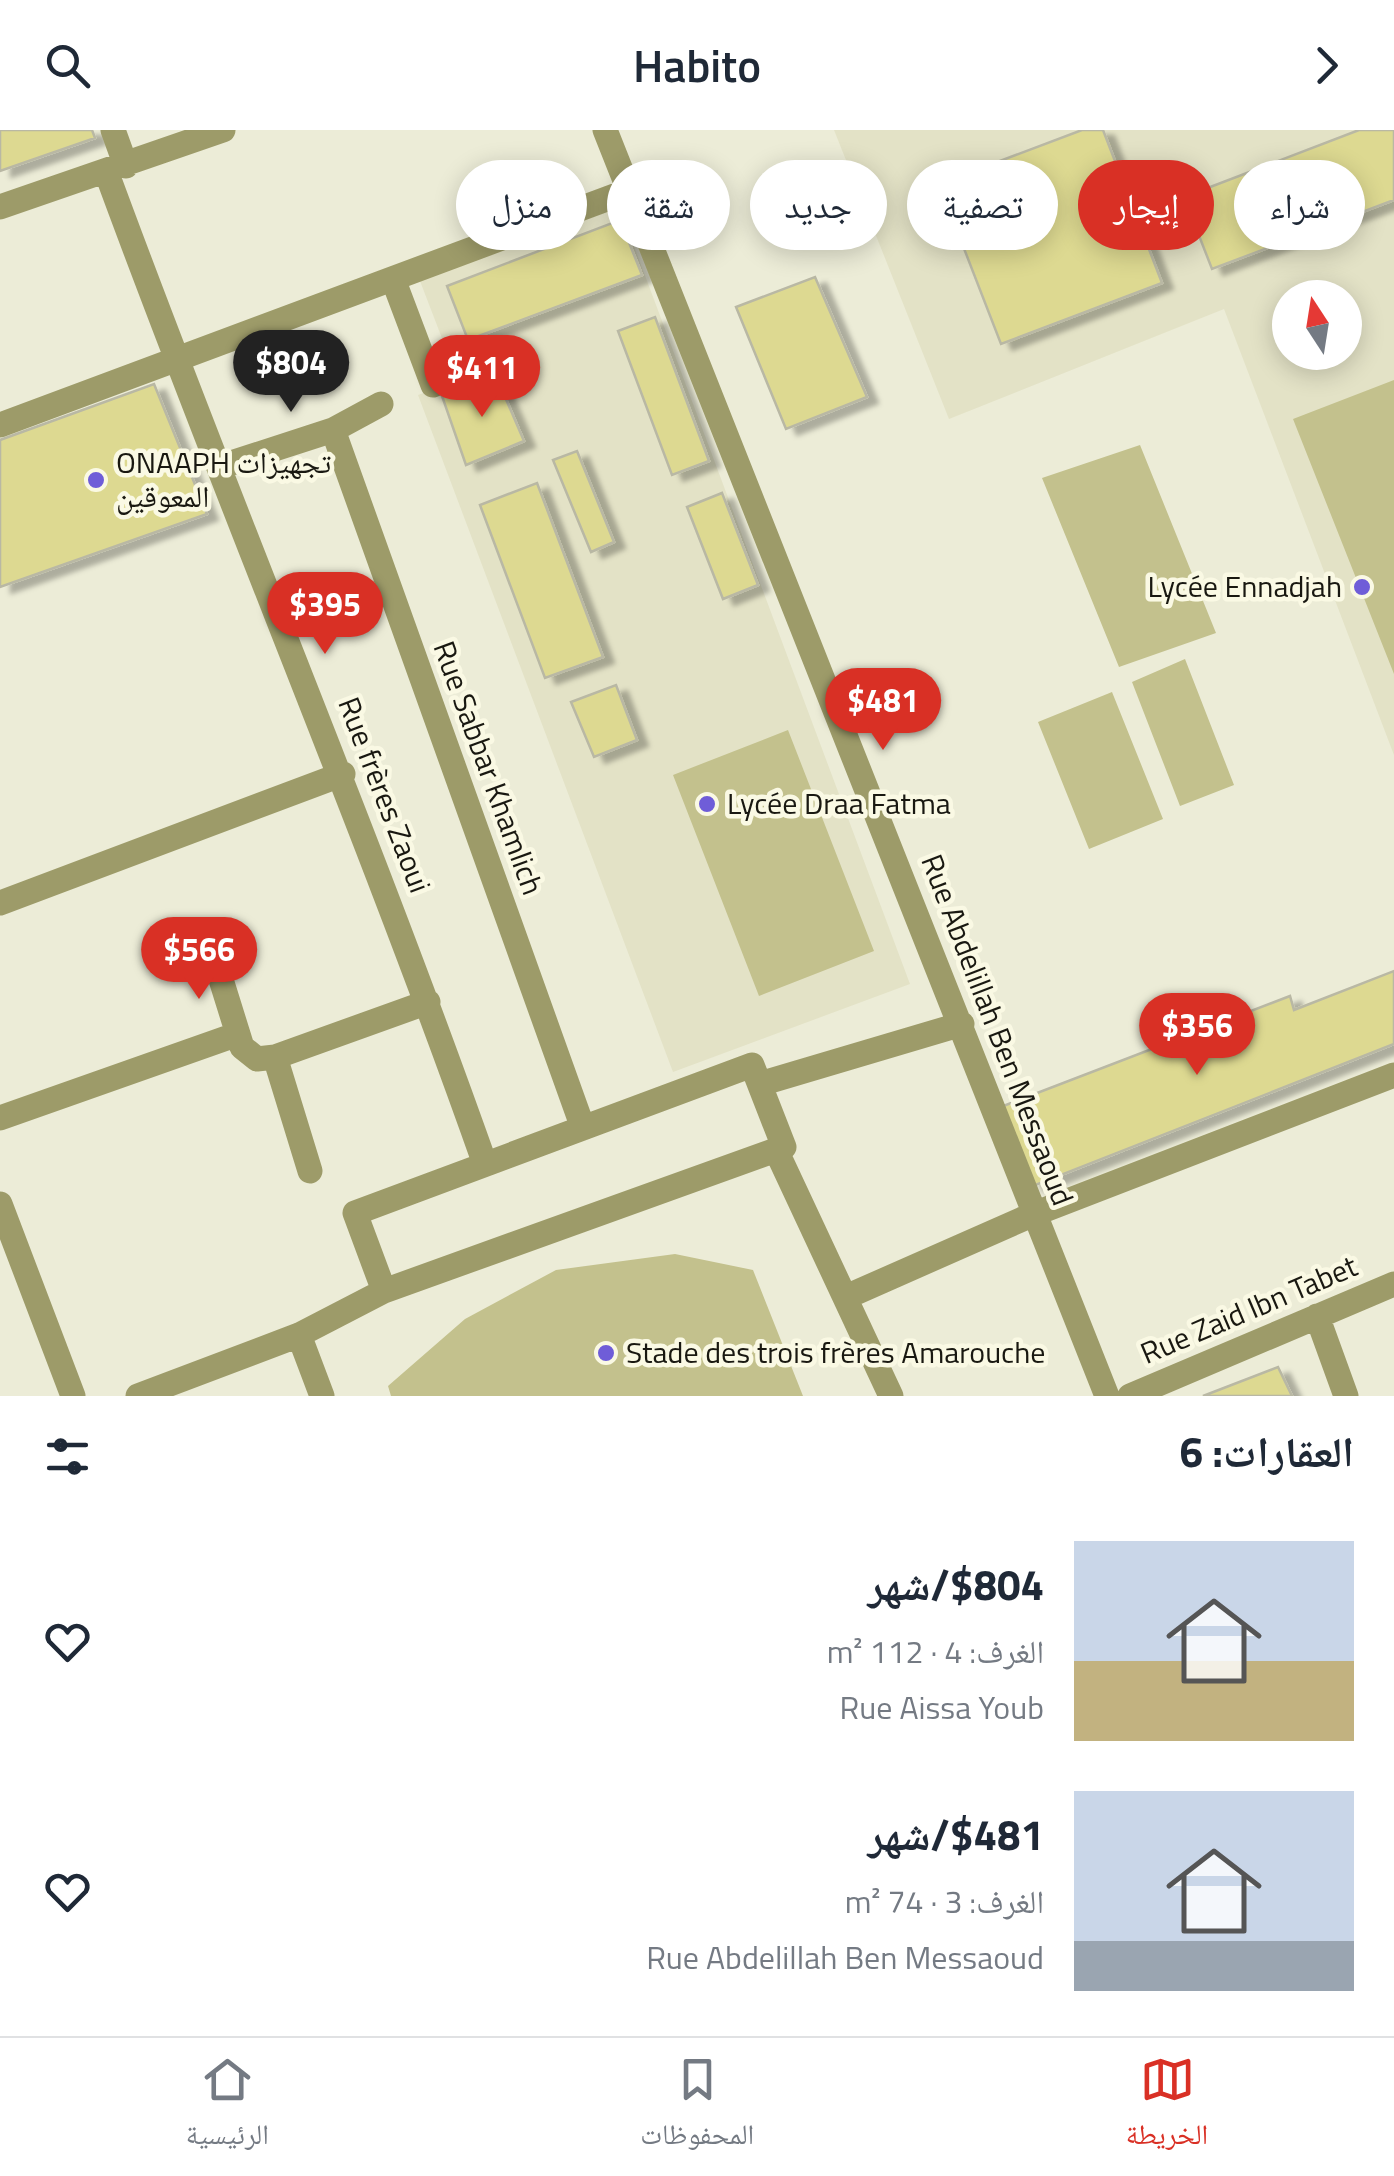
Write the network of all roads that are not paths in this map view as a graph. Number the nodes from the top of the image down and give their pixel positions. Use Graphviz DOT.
graph roads {
  1 [pos="113,130"];
  2 [pos="223,130"];
  3 [pos="605,130"];
  4 [pos="616,160"];
  5 [pos="116,169"];
  6 [pos="607,199"];
  7 [pos="0,207"];
  8 [pos="652,250"];
  9 [pos="394,279"];
  10 [pos="174,358"];
  11 [pos="433,385"];
  12 [pos="381,404"];
  13 [pos="0,426"];
  14 [pos="332,430"];
  15 [pos="218,467"];
  16 [pos="342,774"];
  17 [pos="0,903"];
  18 [pos="209,941"];
  19 [pos="428,1002"];
  20 [pos="962,1024"];
  21 [pos="238,1034"];
  22 [pos="275,1057"];
  23 [pos="1394,1075"];
  24 [pos="760,1084"];
  25 [pos="0,1118"];
  26 [pos="583,1128"];
  27 [pos="776,1150"];
  28 [pos="485,1164"];
  29 [pos="310,1172"];
  30 [pos="0,1204"];
  31 [pos="1034,1214"];
  32 [pos="1394,1284"];
  33 [pos="384,1291"];
  34 [pos="846,1297"];
  35 [pos="1317,1316"];
  36 [pos="299,1335"];
  37 [pos="73,1396"];
  38 [pos="138,1396"];
  39 [pos="322,1396"];
  40 [pos="892,1396"];
  41 [pos="1107,1396"];
  42 [pos="1130,1396"];
  43 [pos="1346,1396"];
  1 -- 5 [label="street, Rue frères Zaoui"];
  2 -- 5 [label="street"];
  3 -- 4 [label="street, Rue Abdelillah Ben Messaoud"];
  5 -- 7 [label="street"];
  5 -- 10 [label="street, Rue frères Zaoui"];
  6 -- 9 [label="street"];
  8 -- 20 [label="street, Rue Abdelillah Ben Messaoud"];
  9 -- 10 [label="street"];
  9 -- 11 [label="street"];
  10 -- 13 [label="street"];
  10 -- 15 [label="street, Rue frères Zaoui"];
  12 -- 14 [label="street"];
  14 -- 15 [label="street"];
  14 -- 26 [label="street, Rue Sabbar Khamlich"];
  15 -- 16 [label="street, Rue frères Zaoui"];
  16 -- 17 [label="street"];
  16 -- 19 [label="street, Rue frères Zaoui"];
  18 -- 21 [label="street"];
  19 -- 22 [label="street"];
  19 -- 28 [label="street, Rue frères Zaoui"];
  20 -- 24 [label="street"];
  20 -- 31 [label="street, Rue Abdelillah Ben Messaoud"];
  21 -- 22 [label="street"];
  21 -- 25 [label="street"];
  22 -- 29 [label="street"];
  23 -- 31 [label="street"];
  24 -- 26 [label="street"];
  24 -- 27 [label="street"];
  26 -- 28 [label="street"];
  27 -- 33 [label="street"];
  27 -- 34 [label="street"];
  28 -- 33 [label="street"];
  30 -- 37 [label="street"];
  31 -- 34 [label="street"];
  31 -- 41 [label="street, Rue Abdelillah Ben Messaoud"];
  32 -- 35 [label="street, Rue Zaid Ibn Tabet"];
  33 -- 36 [label="street"];
  34 -- 40 [label="street"];
  35 -- 42 [label="street, Rue Zaid Ibn Tabet"];
  35 -- 43 [label="street"];
  36 -- 38 [label="street"];
  36 -- 39 [label="street"];
}
